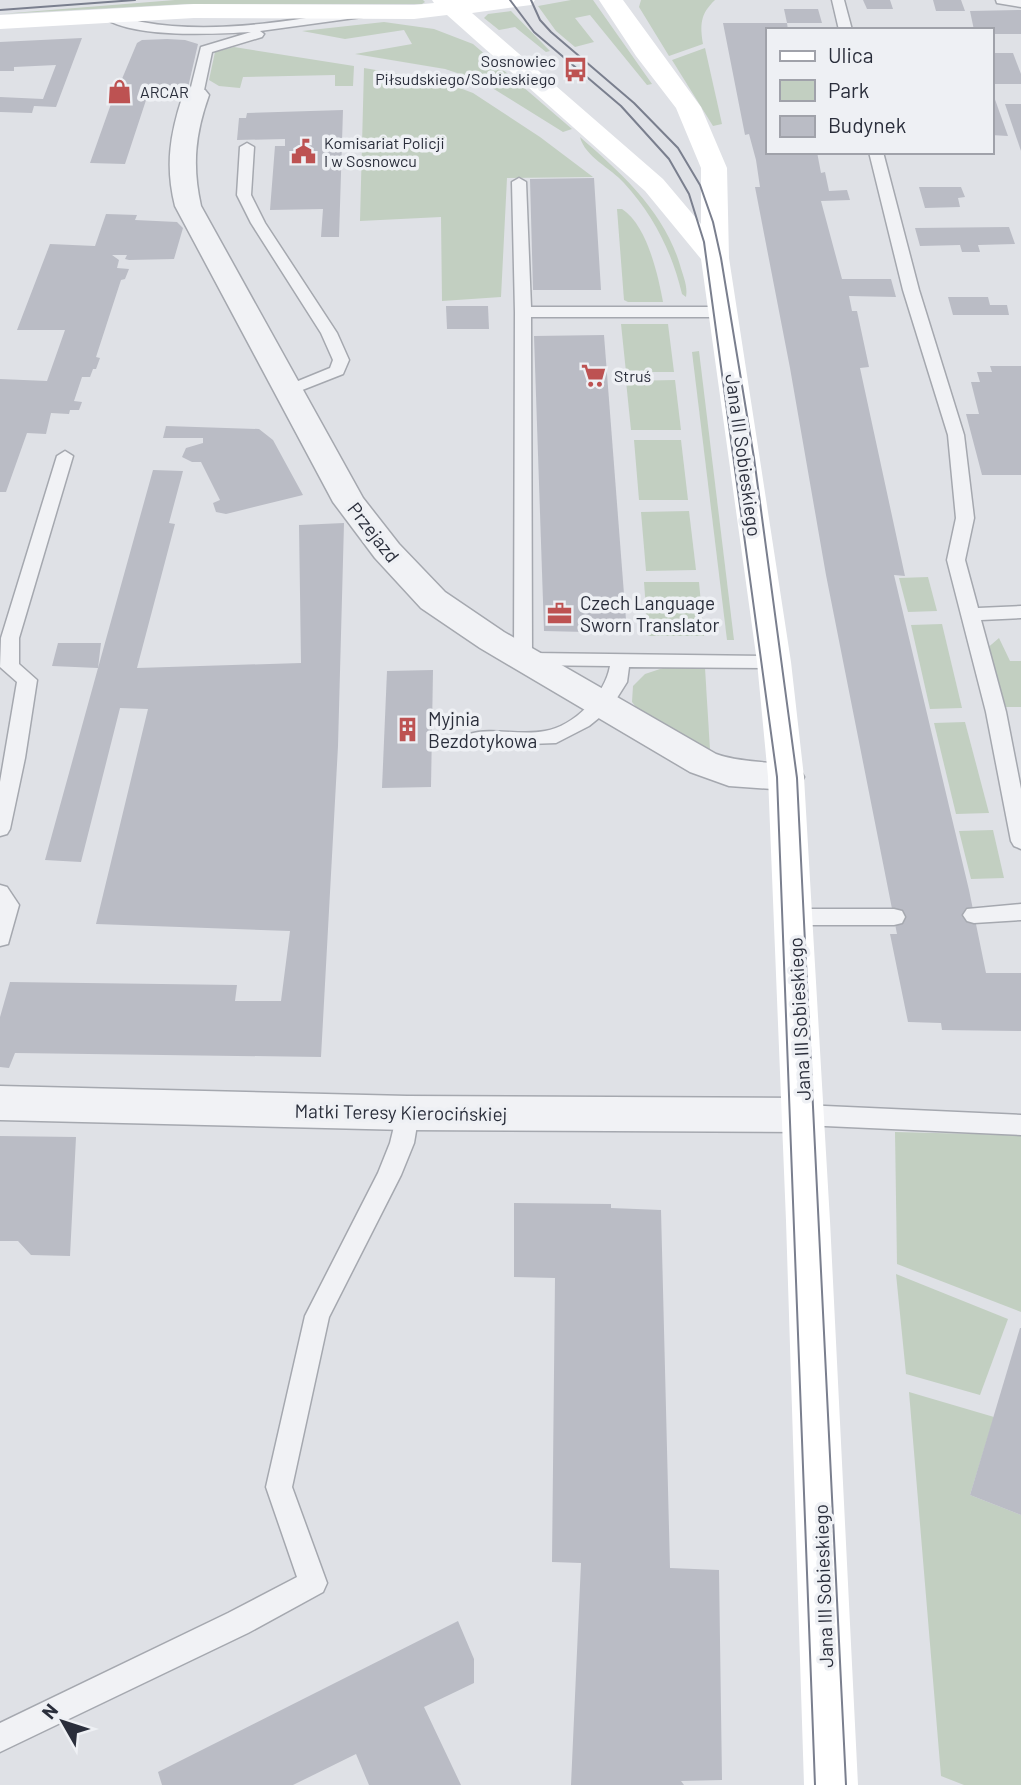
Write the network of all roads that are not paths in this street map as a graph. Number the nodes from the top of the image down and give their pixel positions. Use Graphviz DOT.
graph roads {
  1 [pos="523,0"];
  2 [pos="611,0"];
  3 [pos="838,0"];
  4 [pos="1002,0"];
  5 [pos="1021,3"];
  6 [pos="450,5"];
  7 [pos="371,12"];
  8 [pos="106,15"];
  9 [pos="0,22"];
  10 [pos="278,26"];
  11 [pos="845,28"];
  12 [pos="196,95"];
  13 [pos="247,147"];
  14 [pos="877,154"];
  15 [pos="519,181"];
  16 [pos="715,258"];
  17 [pos="523,312"];
  18 [pos="723,312"];
  19 [pos="287,391"];
  20 [pos="65,456"];
  21 [pos="1021,612"];
  22 [pos="969,614"];
  23 [pos="523,659"];
  24 [pos="621,660"];
  25 [pos="774,662"];
  26 [pos="603,704"];
  27 [pos="476,739"];
  28 [pos="786,777"];
  29 [pos="0,829"];
  30 [pos="1021,841"];
  31 [pos="0,893"];
  32 [pos="1021,912"];
  33 [pos="974,915"];
  34 [pos="794,917"];
  35 [pos="894,917"];
  36 [pos="0,938"];
  37 [pos="0,1103"];
  38 [pos="407,1114"];
  39 [pos="803,1115"];
  40 [pos="1021,1125"];
  41 [pos="0,1738"];
  42 [pos="831,1785"];
  1 -- 6 [label="street"];
  2 -- 16 [label="street, Jana III Sobieskiego"];
  3 -- 11 [label="lane"];
  4 -- 5 [label="lane"];
  6 -- 7 [label="street"];
  6 -- 16 [label="street"];
  7 -- 8 [label="street"];
  7 -- 10 [label="lane"];
  8 -- 9 [label="street"];
  8 -- 10 [label="lane"];
  10 -- 12 [label="lane"];
  12 -- 19 [label="street, Przejazd"];
  13 -- 19 [label="lane"];
  14 -- 22 [label="lane"];
  15 -- 17 [label="lane"];
  16 -- 18 [label="street, Jana III Sobieskiego"];
  17 -- 18 [label="lane"];
  17 -- 23 [label="lane"];
  18 -- 25 [label="street, Jana III Sobieskiego"];
  19 -- 23 [label="street, Przejazd"];
  20 -- 29 [label="lane"];
  21 -- 22 [label="lane"];
  22 -- 30 [label="lane"];
  23 -- 24 [label="lane"];
  23 -- 26 [label="street, Przejazd"];
  24 -- 25 [label="lane"];
  24 -- 26 [label="lane"];
  25 -- 28 [label="street, Jana III Sobieskiego"];
  26 -- 27 [label="lane"];
  26 -- 28 [label="street, Przejazd"];
  28 -- 34 [label="street, Jana III Sobieskiego"];
  31 -- 36 [label="lane"];
  32 -- 33 [label="lane"];
  34 -- 35 [label="lane"];
  34 -- 39 [label="street, Jana III Sobieskiego"];
  37 -- 38 [label="street, Matki Teresy Kierocińskiej"];
  38 -- 39 [label="street, Matki Teresy Kierocińskiej"];
  38 -- 41 [label="lane"];
  39 -- 40 [label="lane"];
  39 -- 42 [label="street, Jana III Sobieskiego"];
}
